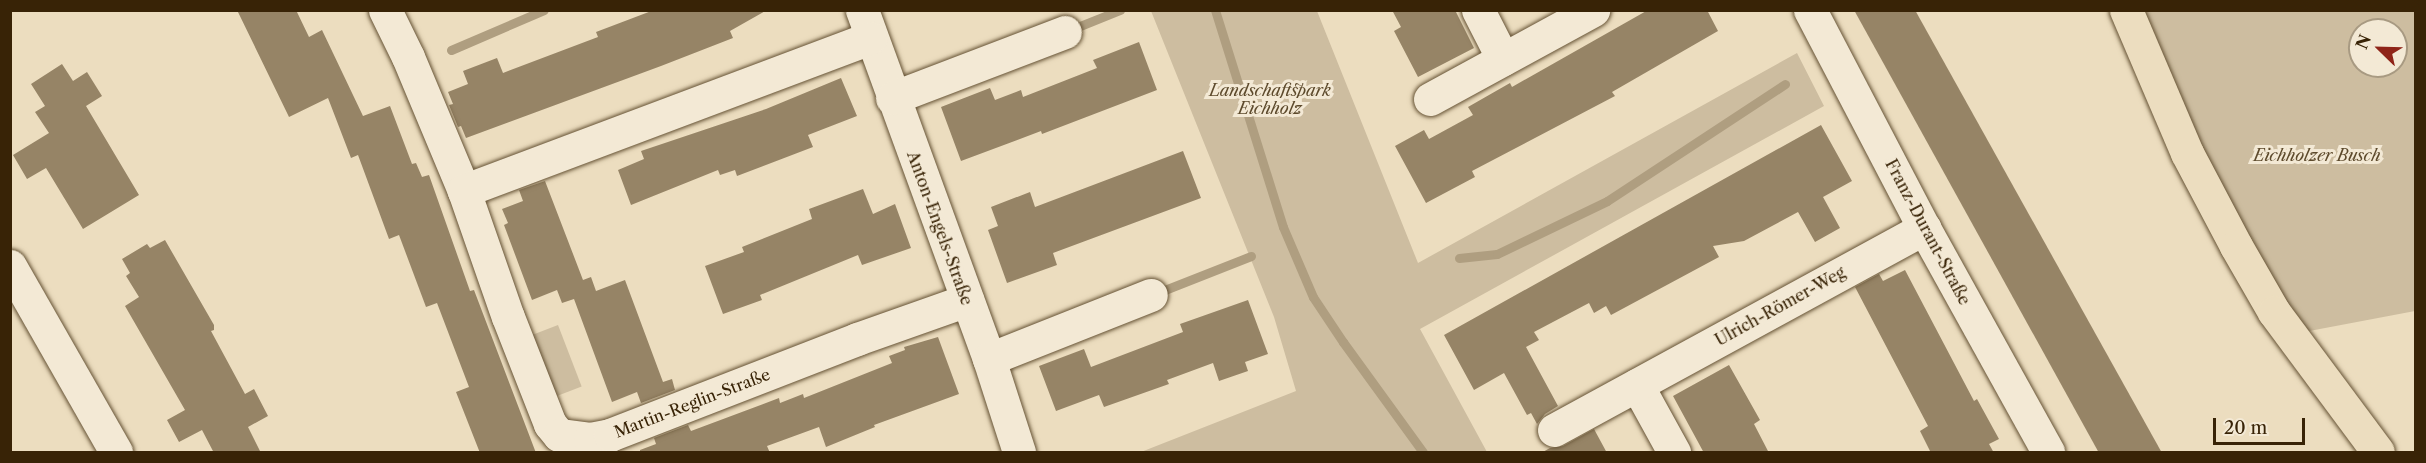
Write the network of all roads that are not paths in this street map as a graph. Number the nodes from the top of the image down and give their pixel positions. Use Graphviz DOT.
graph roads {
  1 [pos="385,10"];
  2 [pos="1478,10"];
  3 [pos="1593,10"];
  4 [pos="1810,10"];
  5 [pos="2127,10"];
  6 [pos="866,24"];
  7 [pos="1065,32"];
  8 [pos="1503,59"];
  9 [pos="892,98"];
  10 [pos="1430,99"];
  11 [pos="464,191"];
  12 [pos="1924,228"];
  13 [pos="10,266"];
  14 [pos="1151,295"];
  15 [pos="967,300"];
  16 [pos="989,359"];
  17 [pos="1636,385"];
  18 [pos="1554,430"];
  19 [pos="116,453"];
  20 [pos="1020,453"];
  21 [pos="1674,453"];
  22 [pos="2048,453"];
  23 [pos="2378,453"];
  1 -- 11 [label="street, Martin-Reglin-Straße"];
  2 -- 8 [label="street"];
  3 -- 8 [label="street"];
  4 -- 12 [label="street, Franz-Durant-Straße"];
  5 -- 23 [label="main road"];
  6 -- 9 [label="street, Anton-Engels-Straße"];
  6 -- 11 [label="street"];
  7 -- 9 [label="street"];
  8 -- 10 [label="street"];
  9 -- 15 [label="street, Anton-Engels-Straße"];
  11 -- 15 [label="street, Martin-Reglin-Straße"];
  12 -- 17 [label="street, Ulrich-Römer-Weg"];
  12 -- 22 [label="street, Franz-Durant-Straße"];
  13 -- 19 [label="street"];
  14 -- 16 [label="street"];
  15 -- 16 [label="street, Anton-Engels-Straße"];
  16 -- 20 [label="street, Anton-Engels-Straße"];
  17 -- 18 [label="street, Ulrich-Römer-Weg"];
  17 -- 21 [label="street"];
}
